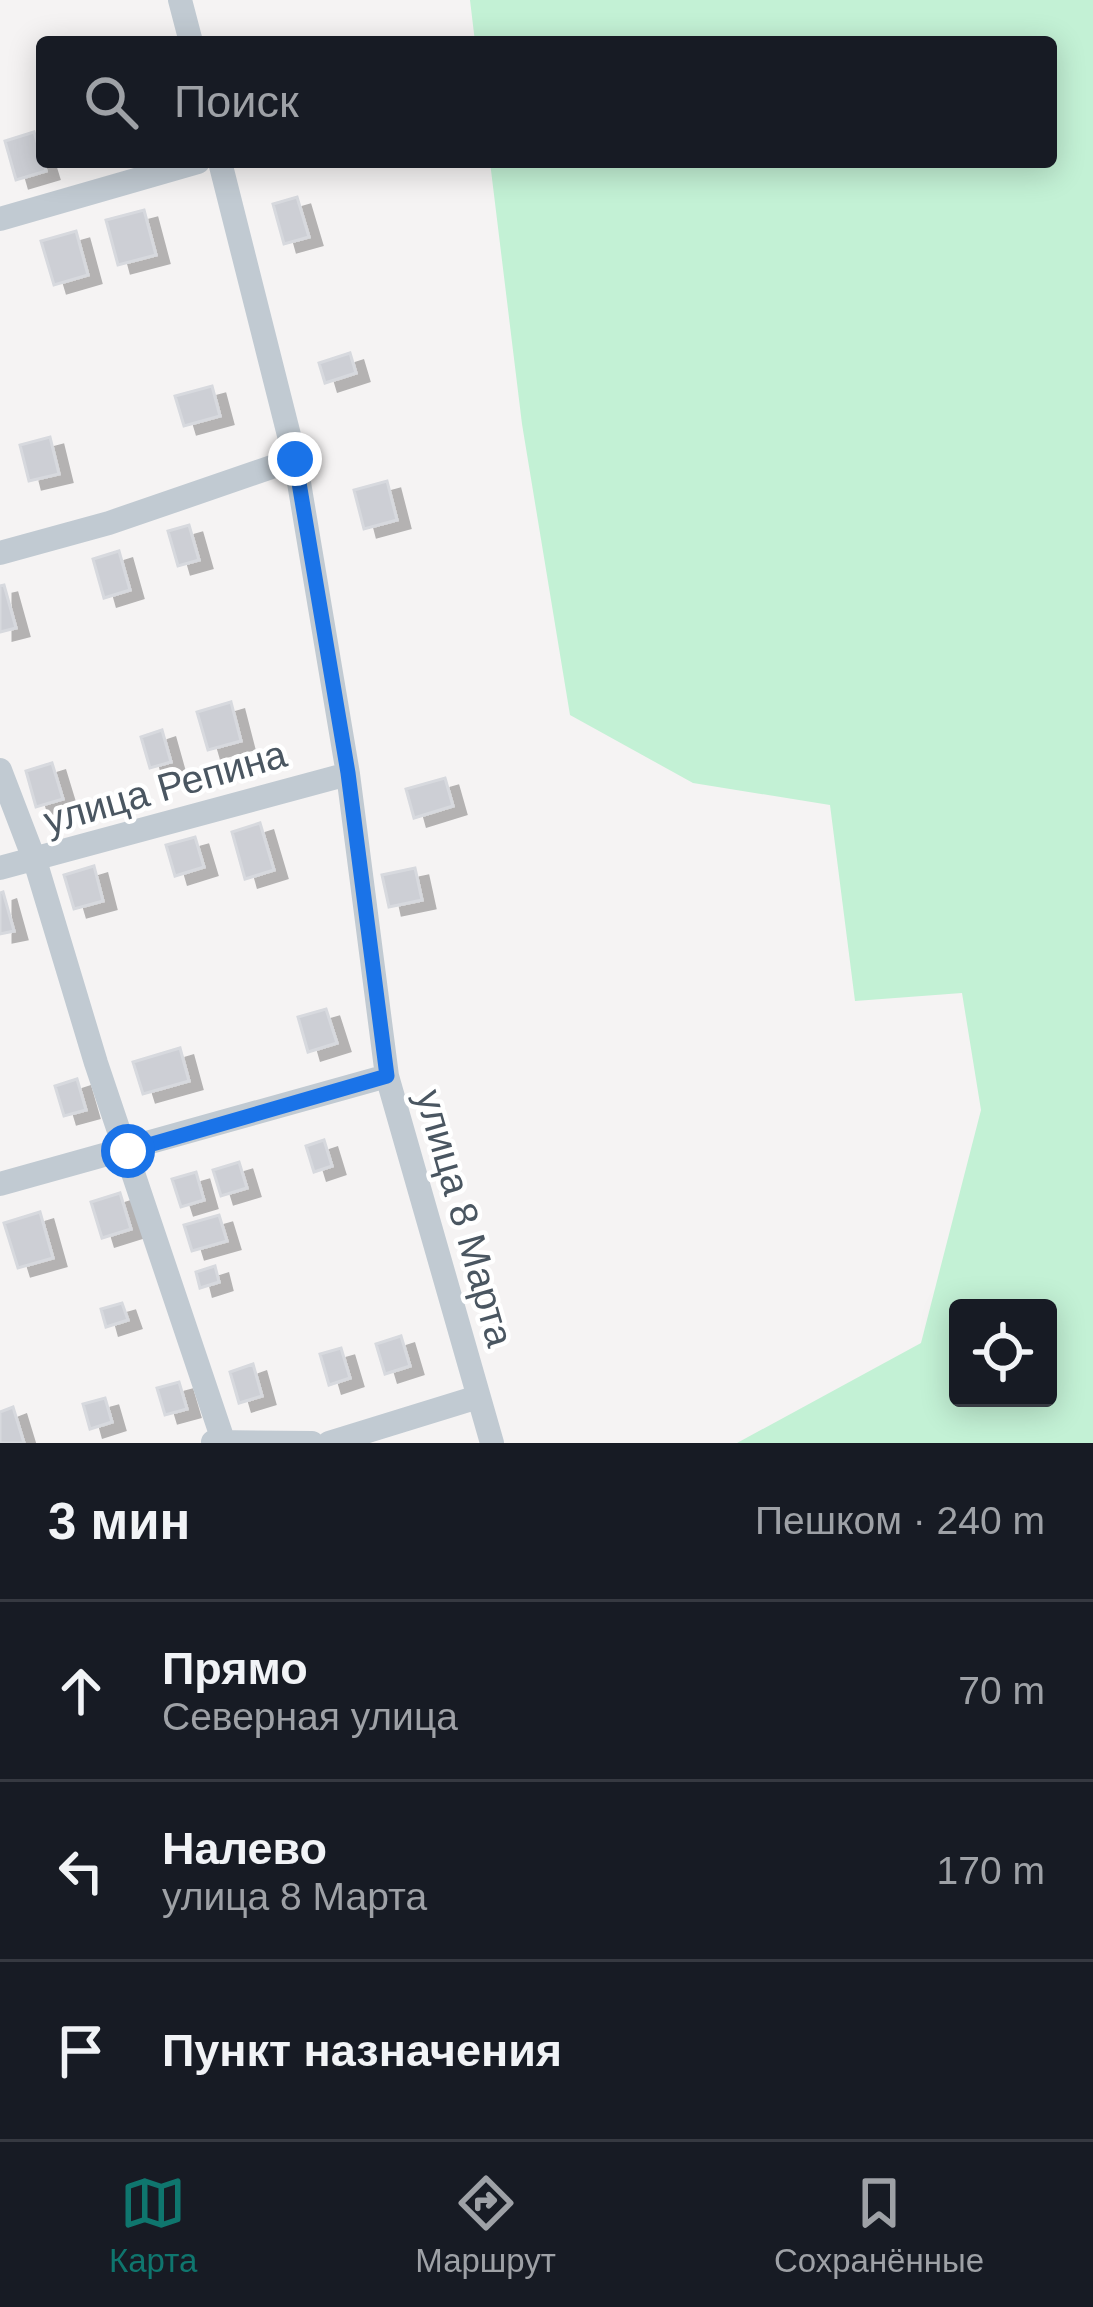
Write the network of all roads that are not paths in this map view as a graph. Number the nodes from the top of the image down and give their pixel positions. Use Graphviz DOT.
graph roads {
  1 [pos="181,0"];
  2 [pos="190,36"];
  3 [pos="177,168"];
  4 [pos="222,168"];
  5 [pos="0,219"];
  6 [pos="295,459"];
  7 [pos="0,553"];
  8 [pos="0,770"];
  9 [pos="348,773"];
  10 [pos="34,861"];
  11 [pos="0,868"];
  12 [pos="387,1076"];
  13 [pos="128,1151"];
  14 [pos="0,1184"];
  15 [pos="478,1397"];
  16 [pos="219,1442"];
  17 [pos="312,1443"];
  18 [pos="329,1443"];
  19 [pos="492,1443"];
  1 -- 2 [label="street"];
  3 -- 5 [label="street"];
  4 -- 6 [label="street, улица 8 Марта"];
  6 -- 7 [label="street"];
  6 -- 9 [label="street, улица 8 Марта"];
  8 -- 10 [label="street"];
  9 -- 10 [label="street, улица Репина"];
  9 -- 12 [label="street, улица 8 Марта"];
  10 -- 11 [label="street, улица Репина"];
  10 -- 13 [label="street"];
  12 -- 13 [label="street"];
  12 -- 15 [label="street, улица 8 Марта"];
  13 -- 14 [label="street"];
  13 -- 16 [label="street"];
  15 -- 18 [label="street"];
  15 -- 19 [label="street, улица 8 Марта"];
  16 -- 17 [label="street"];
}
